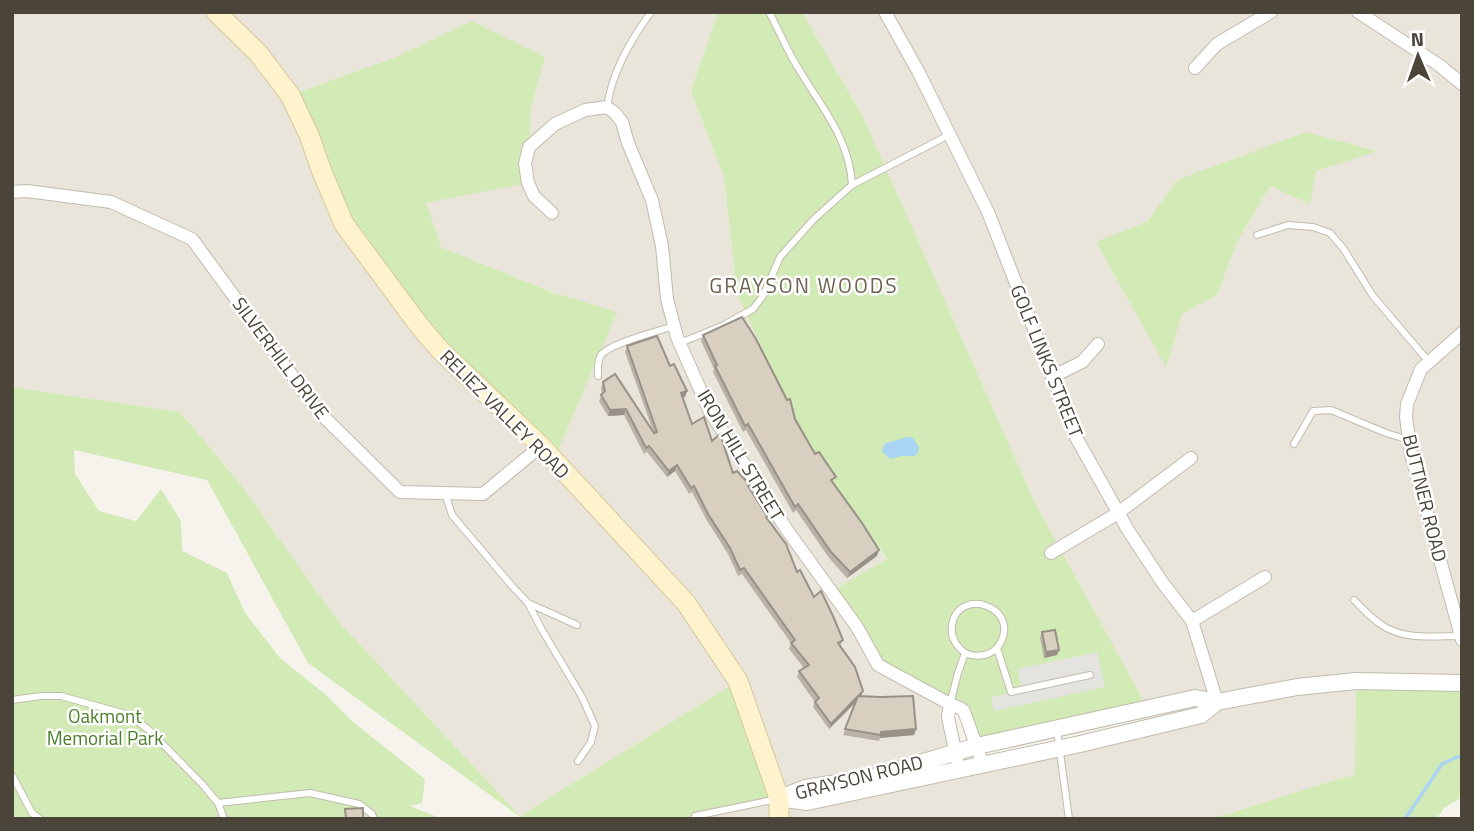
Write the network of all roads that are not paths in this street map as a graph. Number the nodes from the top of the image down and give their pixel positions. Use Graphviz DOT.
graph roads {
  1 [pos="216,12"];
  2 [pos="651,12"];
  3 [pos="769,12"];
  4 [pos="884,12"];
  5 [pos="1271,12"];
  6 [pos="1358,12"];
  7 [pos="1195,68"];
  8 [pos="1462,84"];
  9 [pos="607,107"];
  10 [pos="950,134"];
  11 [pos="852,185"];
  12 [pos="12,192"];
  13 [pos="551,213"];
  14 [pos="1257,235"];
  15 [pos="674,326"];
  16 [pos="1462,333"];
  17 [pos="680,343"];
  18 [pos="1098,344"];
  19 [pos="1429,362"];
  20 [pos="598,376"];
  21 [pos="1052,377"];
  22 [pos="1409,440"];
  23 [pos="1294,444"];
  24 [pos="541,446"];
  25 [pos="1191,458"];
  26 [pos="445,493"];
  27 [pos="1118,513"];
  28 [pos="1051,553"];
  29 [pos="1265,577"];
  30 [pos="1354,600"];
  31 [pos="528,603"];
  32 [pos="1192,621"];
  33 [pos="577,625"];
  34 [pos="1461,638"];
  35 [pos="997,649"];
  36 [pos="965,653"];
  37 [pos="1090,675"];
  38 [pos="1462,682"];
  39 [pos="12,700"];
  40 [pos="1217,702"];
  41 [pos="950,704"];
  42 [pos="1057,728"];
  43 [pos="977,746"];
  44 [pos="1061,748"];
  45 [pos="956,752"];
  46 [pos="578,761"];
  47 [pos="983,765"];
  48 [pos="960,771"];
  49 [pos="12,775"];
  50 [pos="779,798"];
  51 [pos="218,803"];
  52 [pos="40,819"];
  53 [pos="224,819"];
  54 [pos="374,819"];
  55 [pos="694,819"];
  56 [pos="779,819"];
  57 [pos="1069,819"];
  1 -- 24 [label="main road, RELIEZ VALLEY ROAD"];
  2 -- 9 [label="lane"];
  3 -- 11 [label="lane"];
  4 -- 10 [label="street, GOLF LINKS STREET"];
  5 -- 7 [label="street"];
  6 -- 8 [label="street"];
  9 -- 13 [label="street"];
  9 -- 15 [label="street, IRON HILL STREET"];
  10 -- 11 [label="lane"];
  10 -- 21 [label="street, GOLF LINKS STREET"];
  11 -- 17 [label="lane"];
  12 -- 26 [label="street, SILVERHILL DRIVE"];
  14 -- 19 [label="lane"];
  15 -- 17 [label="street, IRON HILL STREET"];
  15 -- 20 [label="lane"];
  16 -- 19 [label="street, BUTTNER ROAD"];
  17 -- 41 [label="street, IRON HILL STREET"];
  18 -- 21 [label="street"];
  19 -- 22 [label="street, BUTTNER ROAD"];
  21 -- 27 [label="street, GOLF LINKS STREET"];
  22 -- 23 [label="lane"];
  22 -- 34 [label="street, BUTTNER ROAD"];
  24 -- 26 [label="street, SILVERHILL DRIVE"];
  24 -- 50 [label="main road, RELIEZ VALLEY ROAD"];
  25 -- 27 [label="street"];
  26 -- 31 [label="lane"];
  27 -- 28 [label="street"];
  27 -- 32 [label="street, GOLF LINKS STREET"];
  29 -- 32 [label="street"];
  30 -- 34 [label="lane"];
  31 -- 33 [label="lane"];
  31 -- 46 [label="lane"];
  32 -- 40 [label="street, GOLF LINKS STREET"];
  35 -- 36 [label="lane"];
  35 -- 36 [label="lane"];
  35 -- 37 [label="lane"];
  36 -- 41 [label="lane"];
  38 -- 40 [label="street, GRAYSON ROAD"];
  39 -- 51 [label="lane"];
  40 -- 42 [label="street, GRAYSON ROAD"];
  40 -- 44 [label="street, GRAYSON ROAD"];
  41 -- 43 [label="street, IRON HILL STREET"];
  41 -- 45 [label="street"];
  42 -- 43 [label="street, GRAYSON ROAD"];
  42 -- 44 [label="lane"];
  43 -- 45 [label="street, GRAYSON ROAD"];
  43 -- 47 [label="street, IRON HILL STREET"];
  44 -- 47 [label="street, GRAYSON ROAD"];
  44 -- 57 [label="lane"];
  45 -- 48 [label="street"];
  45 -- 50 [label="street, GRAYSON ROAD"];
  47 -- 48 [label="street, GRAYSON ROAD"];
  48 -- 50 [label="street, GRAYSON ROAD"];
  49 -- 52 [label="lane"];
  50 -- 55 [label="lane"];
  50 -- 56 [label="main road, RELIEZ VALLEY ROAD"];
  51 -- 53 [label="lane"];
  51 -- 54 [label="lane"];
}
